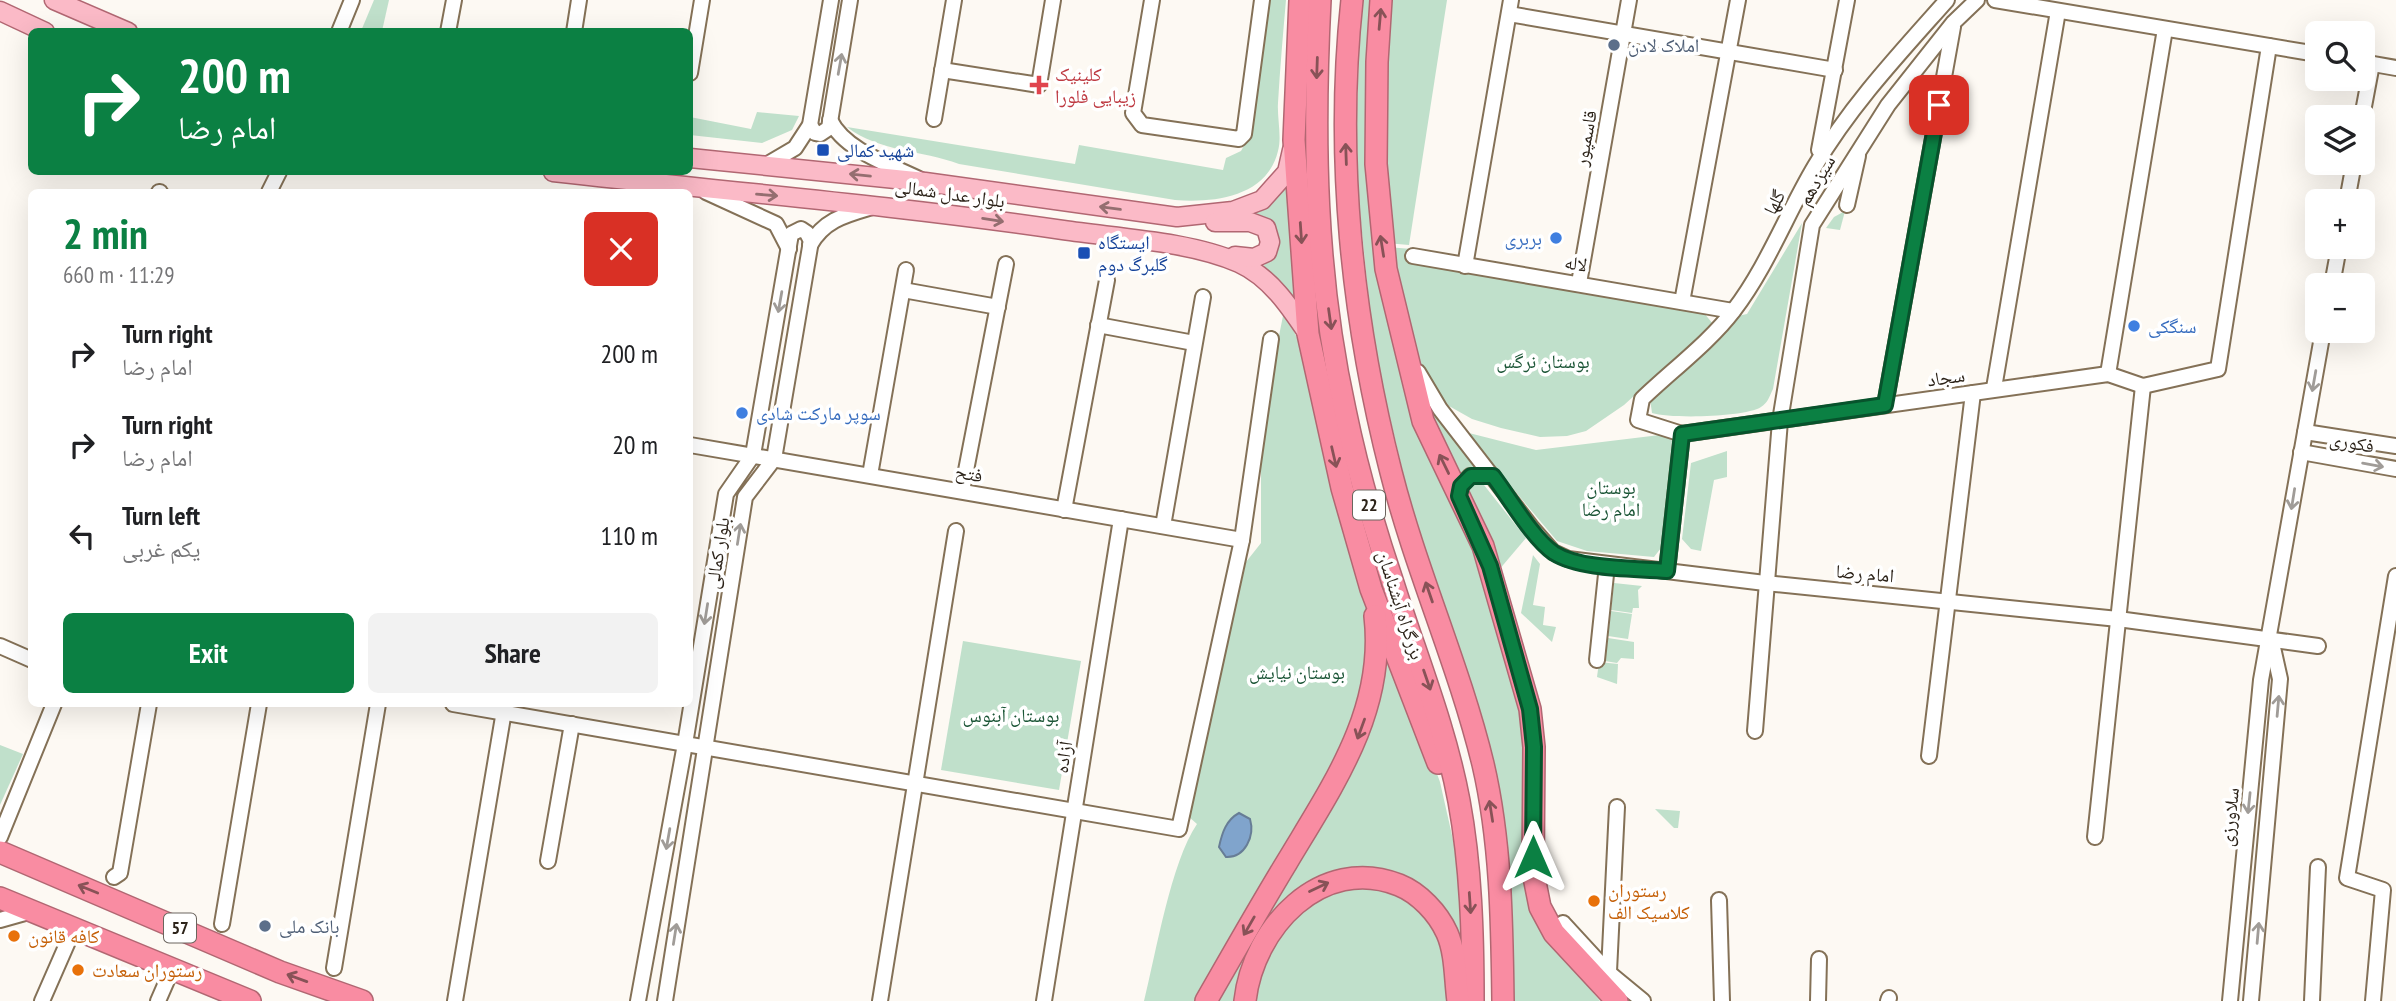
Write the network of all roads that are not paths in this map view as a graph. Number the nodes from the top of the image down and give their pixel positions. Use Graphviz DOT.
graph roads {
  1 [pos="54,0"];
  2 [pos="352,0"];
  3 [pos="454,0"];
  4 [pos="579,0"];
  5 [pos="702,0"];
  6 [pos="831,0"];
  7 [pos="850,0"];
  8 [pos="954,0"];
  9 [pos="1053,0"];
  10 [pos="1152,0"];
  11 [pos="1262,0"];
  12 [pos="1300,0"];
  13 [pos="1320,0"];
  14 [pos="1352,0"];
  15 [pos="1381,0"];
  16 [pos="1629,0"];
  17 [pos="1738,0"];
  18 [pos="1847,0"];
  19 [pos="1947,0"];
  20 [pos="1977,0"];
  21 [pos="1995,0"];
  22 [pos="2045,6"];
  23 [pos="1510,7"];
  24 [pos="0,11"];
  25 [pos="1954,23"];
  26 [pos="36,28"];
  27 [pos="119,28"];
  28 [pos="341,28"];
  29 [pos="449,28"];
  30 [pos="575,28"];
  31 [pos="2165,29"];
  32 [pos="1623,33"];
  33 [pos="693,42"];
  34 [pos="2269,46"];
  35 [pos="1728,51"];
  36 [pos="2305,52"];
  37 [pos="2375,64"];
  38 [pos="2396,68"];
  39 [pos="1835,69"];
  40 [pos="942,70"];
  41 [pos="934,119"];
  42 [pos="829,124"];
  43 [pos="810,125"];
  44 [pos="1294,140"];
  45 [pos="1861,144"];
  46 [pos="1819,150"];
  47 [pos="693,158"];
  48 [pos="766,166"];
  49 [pos="580,175"];
  50 [pos="925,182"];
  51 [pos="698,188"];
  52 [pos="880,205"];
  53 [pos="1847,205"];
  54 [pos="1177,217"];
  55 [pos="790,242"];
  56 [pos="810,243"];
  57 [pos="1190,249"];
  58 [pos="1413,257"];
  59 [pos="1006,264"];
  60 [pos="1465,265"];
  61 [pos="906,270"];
  62 [pos="1107,279"];
  63 [pos="1579,283"];
  64 [pos="903,290"];
  65 [pos="1203,298"];
  66 [pos="1682,302"];
  67 [pos="998,307"];
  68 [pos="1733,311"];
  69 [pos="1098,325"];
  70 [pos="1308,334"];
  71 [pos="1271,339"];
  72 [pos="1403,339"];
  73 [pos="1194,342"];
  74 [pos="2321,343"];
  75 [pos="2108,374"];
  76 [pos="2143,386"];
  77 [pos="1994,388"];
  78 [pos="1973,393"];
  79 [pos="1885,405"];
  80 [pos="1639,420"];
  81 [pos="1780,421"];
  82 [pos="2305,432"];
  83 [pos="1682,434"];
  84 [pos="693,446"];
  85 [pos="2396,446"];
  86 [pos="2301,452"];
  87 [pos="753,456"];
  88 [pos="774,459"];
  89 [pos="2396,469"];
  90 [pos="870,475"];
  91 [pos="1493,476"];
  92 [pos="962,491"];
  93 [pos="1459,496"];
  94 [pos="1064,510"];
  95 [pos="1121,519"];
  96 [pos="1163,526"];
  97 [pos="956,531"];
  98 [pos="1242,540"];
  99 [pos="1607,565"];
  100 [pos="1667,571"];
  101 [pos="2396,576"];
  102 [pos="1765,583"];
  103 [pos="1371,589"];
  104 [pos="1948,600"];
  105 [pos="2118,619"];
  106 [pos="2271,638"];
  107 [pos="0,646"];
  108 [pos="2318,646"];
  109 [pos="28,658"];
  110 [pos="1597,660"];
  111 [pos="693,695"];
  112 [pos="53,707"];
  113 [pos="148,707"];
  114 [pos="258,707"];
  115 [pos="378,707"];
  116 [pos="691,707"];
  117 [pos="505,708"];
  118 [pos="572,724"];
  119 [pos="1755,732"];
  120 [pos="685,744"];
  121 [pos="706,747"];
  122 [pos="1929,756"];
  123 [pos="917,784"];
  124 [pos="1617,807"];
  125 [pos="1074,811"];
  126 [pos="2095,837"];
  127 [pos="0,838"];
  128 [pos="1466,845"];
  129 [pos="0,852"];
  130 [pos="548,861"];
  131 [pos="2318,867"];
  132 [pos="114,877"];
  133 [pos="0,898"];
  134 [pos="1719,900"];
  135 [pos="32,911"];
  136 [pos="0,920"];
  137 [pos="222,925"];
  138 [pos="74,928"];
  139 [pos="1819,959"];
  140 [pos="334,968"];
  141 [pos="172,969"];
  142 [pos="1611,989"];
  143 [pos="2230,998"];
  144 [pos="2252,999"];
  145 [pos="43,1001"];
  146 [pos="158,1001"];
  147 [pos="250,1001"];
  148 [pos="362,1001"];
  149 [pos="455,1001"];
  150 [pos="639,1001"];
  151 [pos="664,1001"];
  152 [pos="880,1001"];
  153 [pos="1044,1001"];
  154 [pos="1206,1001"];
  155 [pos="1244,1001"];
  156 [pos="1458,1001"];
  157 [pos="1473,1001"];
  158 [pos="1503,1001"];
  159 [pos="1643,1001"];
  160 [pos="1722,1001"];
  161 [pos="1818,1001"];
  162 [pos="2312,1001"];
  163 [pos="2374,1001"];
  1 -- 27 [label="main road"];
  2 -- 28 [label="street"];
  3 -- 29 [label="street"];
  4 -- 30 [label="street"];
  5 -- 33 [label="street"];
  6 -- 43 [label="street"];
  42 -- 7 [label="street, one-way"];
  8 -- 40 [label="street"];
  9 -- 40 [label="street"];
  10 -- 11 [label="street"];
  12 -- 44 [label="highway"];
  13 -- 128 [label="highway, بزرگراه آبشناسان / 22, one-way"];
  158 -- 14 [label="highway, بزرگراه آبشناسان / 22, one-way"];
  72 -- 15 [label="highway, one-way"];
  16 -- 32 [label="street, قاسمپور"];
  17 -- 35 [label="street"];
  18 -- 39 [label="street"];
  19 -- 68 [label="street, گلها"];
  20 -- 25 [label="street, سیزدهم"];
  21 -- 22 [label="street"];
  22 -- 31 [label="street"];
  22 -- 77 [label="street"];
  23 -- 32 [label="street"];
  23 -- 60 [label="street"];
  24 -- 26 [label="main road"];
  25 -- 45 [label="street, سیزدهم"];
  25 -- 79 [label="street"];
  31 -- 34 [label="street"];
  31 -- 75 [label="street"];
  32 -- 35 [label="street"];
  32 -- 63 [label="street, قاسمپور"];
  34 -- 36 [label="street"];
  34 -- 76 [label="street"];
  35 -- 39 [label="street"];
  35 -- 66 [label="street"];
  37 -- 38 [label="street"];
  39 -- 46 [label="street"];
  40 -- 41 [label="street"];
  42 -- 43 [label="street"];
  42 -- 50 [label="street"];
  43 -- 48 [label="street"];
  44 -- 54 [label="main road, بلوار عدل شمالی"];
  44 -- 70 [label="highway, one-way"];
  45 -- 53 [label="street"];
  45 -- 81 [label="street, سیزدهم"];
  47 -- 48 [label="main road, بلوار عدل شمالی"];
  50 -- 48 [label="main road, بلوار عدل شمالی, one-way"];
  49 -- 51 [label="main road, بلوار عدل شمالی"];
  54 -- 50 [label="main road, بلوار عدل شمالی, one-way"];
  51 -- 52 [label="main road, بلوار عدل شمالی, one-way"];
  51 -- 55 [label="street"];
  52 -- 56 [label="street"];
  52 -- 57 [label="main road, بلوار عدل شمالی, one-way"];
  54 -- 57 [label="main road"];
  55 -- 56 [label="street"];
  55 -- 87 [label="street, بلوار کمالی, one-way"];
  56 -- 88 [label="street, بلوار کمالی"];
  57 -- 70 [label="main road, بلوار عدل شمالی"];
  58 -- 60 [label="street, لاله"];
  59 -- 67 [label="street"];
  60 -- 63 [label="street, لاله"];
  61 -- 64 [label="street"];
  62 -- 69 [label="street"];
  63 -- 66 [label="street, لاله"];
  64 -- 67 [label="street"];
  64 -- 90 [label="street"];
  65 -- 73 [label="street"];
  66 -- 68 [label="street, لاله"];
  67 -- 92 [label="street"];
  68 -- 80 [label="street, گلها"];
  69 -- 73 [label="street"];
  69 -- 94 [label="street"];
  70 -- 103 [label="highway, one-way"];
  71 -- 98 [label="street"];
  72 -- 91 [label="street, امام رضا"];
  93 -- 72 [label="highway, one-way"];
  73 -- 96 [label="street"];
  74 -- 82 [label="street, سلاورزی, one-way"];
  75 -- 76 [label="street, سجاد"];
  75 -- 77 [label="street, سجاد"];
  76 -- 105 [label="street"];
  77 -- 78 [label="street, سجاد"];
  78 -- 79 [label="street, سجاد"];
  78 -- 104 [label="street"];
  79 -- 81 [label="street, سجاد"];
  80 -- 83 [label="street, سجاد"];
  81 -- 83 [label="street, سجاد"];
  81 -- 102 [label="street, سیزدهم"];
  82 -- 85 [label="street, فکوری"];
  82 -- 86 [label="street, سلاورزی"];
  83 -- 100 [label="street"];
  84 -- 87 [label="street, فتح"];
  86 -- 89 [label="street, فکوری, one-way"];
  86 -- 106 [label="street, سلاورزی, one-way"];
  87 -- 88 [label="street, فتح"];
  87 -- 111 [label="street, بلوار کمالی, one-way"];
  88 -- 90 [label="street, فتح"];
  121 -- 88 [label="street, بلوار کمالی, one-way"];
  90 -- 92 [label="street, فتح"];
  91 -- 93 [label="street"];
  91 -- 99 [label="street, امام رضا"];
  92 -- 94 [label="street, فتح"];
  93 -- 142 [label="highway"];
  94 -- 95 [label="street, فتح"];
  95 -- 96 [label="street, فتح"];
  95 -- 125 [label="street, آزاده"];
  96 -- 98 [label="street, فتح"];
  97 -- 123 [label="street"];
  98 -- 125 [label="street"];
  99 -- 100 [label="street, امام رضا"];
  99 -- 110 [label="street"];
  100 -- 102 [label="street, امام رضا"];
  101 -- 163 [label="street"];
  102 -- 104 [label="street, امام رضا"];
  102 -- 119 [label="street, سیزدهم"];
  103 -- 128 [label="highway"];
  103 -- 154 [label="highway, one-way"];
  104 -- 105 [label="street, امام رضا"];
  104 -- 122 [label="street"];
  105 -- 106 [label="street, امام رضا"];
  105 -- 126 [label="street"];
  106 -- 108 [label="street, امام رضا"];
  106 -- 143 [label="street, سلاورزی, one-way"];
  144 -- 106 [label="street, سلاورزی, one-way"];
  107 -- 109 [label="street"];
  112 -- 127 [label="street"];
  113 -- 132 [label="street"];
  114 -- 137 [label="street"];
  115 -- 140 [label="street"];
  116 -- 120 [label="street, بلوار کمالی, one-way"];
  117 -- 118 [label="street"];
  117 -- 149 [label="street"];
  118 -- 120 [label="street"];
  118 -- 130 [label="street"];
  120 -- 121 [label="street"];
  120 -- 150 [label="street, بلوار کمالی, one-way"];
  121 -- 123 [label="street"];
  151 -- 121 [label="street, بلوار کمالی, one-way"];
  123 -- 125 [label="street"];
  123 -- 152 [label="street"];
  124 -- 142 [label="street"];
  125 -- 153 [label="street, آزاده"];
  128 -- 157 [label="highway, بزرگراه آبشناسان / 22, one-way"];
  148 -- 129 [label="highway, 57, one-way"];
  131 -- 162 [label="street"];
  133 -- 135 [label="highway, 57"];
  134 -- 160 [label="street"];
  135 -- 136 [label="street"];
  135 -- 138 [label="highway, 57"];
  138 -- 141 [label="highway, 57"];
  138 -- 145 [label="street"];
  139 -- 161 [label="street"];
  141 -- 146 [label="street"];
  141 -- 147 [label="highway, 57"];
  142 -- 159 [label="street"];
  143 -- 144 [label="street"];
  155 -- 156 [label="highway, one-way"];
}
